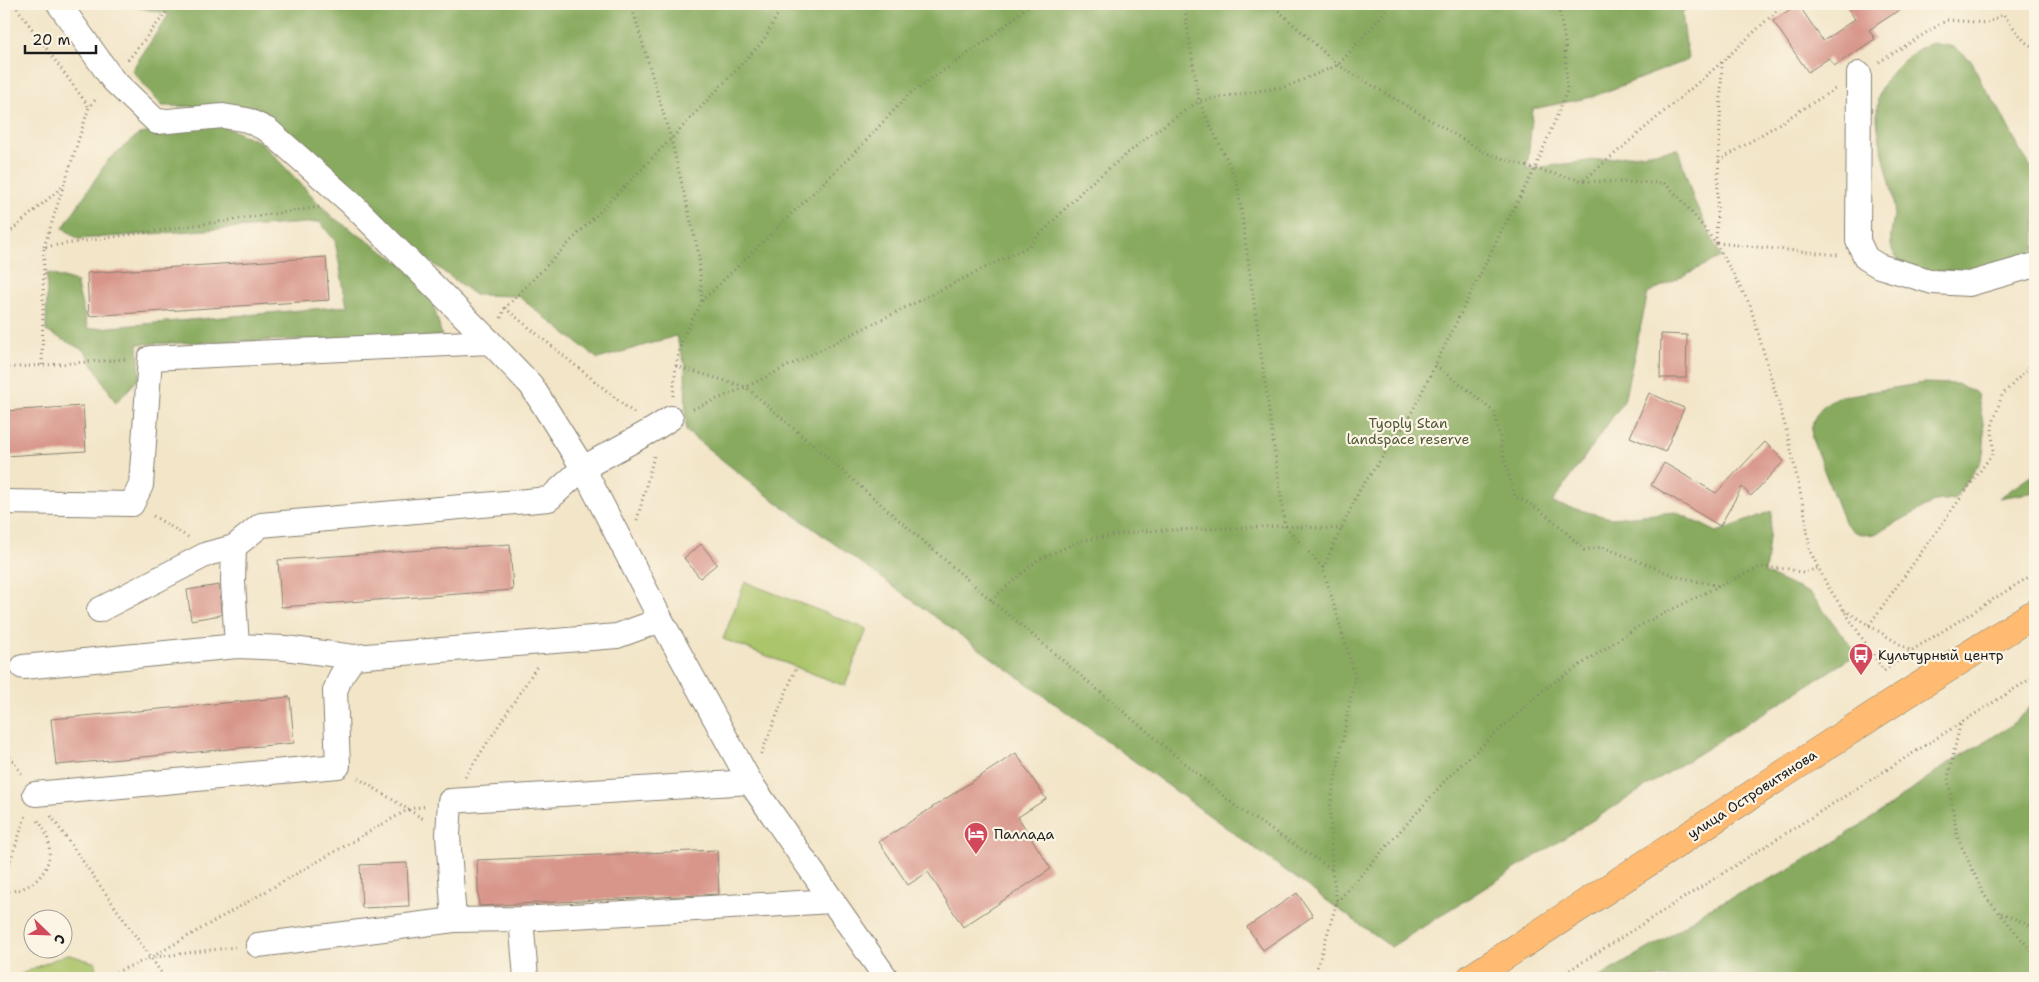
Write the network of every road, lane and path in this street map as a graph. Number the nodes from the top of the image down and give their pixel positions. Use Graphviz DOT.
graph roads {
  1 [pos="14,4"];
  2 [pos="59,4"];
  3 [pos="173,4"];
  4 [pos="632,4"];
  5 [pos="783,4"];
  6 [pos="1030,4"];
  7 [pos="1186,4"];
  8 [pos="1271,4"];
  9 [pos="1392,4"];
  10 [pos="1558,4"];
  11 [pos="1784,4"];
  12 [pos="1948,20"];
  13 [pos="2035,48"];
  14 [pos="1722,62"];
  15 [pos="1338,65"];
  16 [pos="1860,74"];
  17 [pos="113,80"];
  18 [pos="1199,101"];
  19 [pos="89,107"];
  20 [pos="671,139"];
  21 [pos="1536,169"];
  22 [pos="1583,180"];
  23 [pos="63,186"];
  24 [pos="351,203"];
  25 [pos="4,237"];
  26 [pos="1716,243"];
  27 [pos="44,247"];
  28 [pos="1866,258"];
  29 [pos="2035,265"];
  30 [pos="702,301"];
  31 [pos="505,308"];
  32 [pos="490,342"];
  33 [pos="150,358"];
  34 [pos="2035,361"];
  35 [pos="42,365"];
  36 [pos="676,366"];
  37 [pos="1435,366"];
  38 [pos="4,368"];
  39 [pos="746,387"];
  40 [pos="663,424"];
  41 [pos="583,468"];
  42 [pos="4,502"];
  43 [pos="132,504"];
  44 [pos="1285,526"];
  45 [pos="1342,529"];
  46 [pos="234,547"];
  47 [pos="207,554"];
  48 [pos="630,557"];
  49 [pos="1323,568"];
  50 [pos="1818,568"];
  51 [pos="2035,573"];
  52 [pos="1719,586"];
  53 [pos="991,600"];
  54 [pos="1842,609"];
  55 [pos="98,610"];
  56 [pos="2035,613"];
  57 [pos="661,620"];
  58 [pos="1869,625"];
  59 [pos="555,640"];
  60 [pos="237,646"];
  61 [pos="1911,651"];
  62 [pos="354,657"];
  63 [pos="22,667"];
  64 [pos="796,668"];
  65 [pos="2035,676"];
  66 [pos="1960,724"];
  67 [pos="4,748"];
  68 [pos="338,766"];
  69 [pos="750,782"];
  70 [pos="35,794"];
  71 [pos="450,800"];
  72 [pos="409,810"];
  73 [pos="448,835"];
  74 [pos="1332,869"];
  75 [pos="4,878"];
  76 [pos="4,892"];
  77 [pos="833,901"];
  78 [pos="1337,902"];
  79 [pos="1999,912"];
  80 [pos="521,919"];
  81 [pos="454,920"];
  82 [pos="2035,928"];
  83 [pos="258,945"];
  84 [pos="2035,955"];
  85 [pos="152,958"];
  86 [pos="102,978"];
  87 [pos="165,978"];
  88 [pos="526,978"];
  89 [pos="886,978"];
  90 [pos="1314,978"];
  91 [pos="1472,978"];
  92 [pos="1557,978"];
  1 -- 19 [label="path"];
  2 -- 17 [label="lane"];
  3 -- 17 [label="path"];
  4 -- 20 [label="path"];
  5 -- 20 [label="path"];
  6 -- 30 [label="path"];
  7 -- 18 [label="path"];
  8 -- 15 [label="path"];
  9 -- 15 [label="path"];
  10 -- 21 [label="path"];
  11 -- 14 [label="path"];
  12 -- 13 [label="path"];
  14 -- 22 [label="path"];
  14 -- 26 [label="path"];
  15 -- 18 [label="path"];
  15 -- 21 [label="path"];
  16 -- 28 [label="lane"];
  17 -- 19 [label="path"];
  17 -- 24 [label="lane"];
  18 -- 39 [label="path"];
  18 -- 44 [label="path"];
  19 -- 23 [label="path"];
  20 -- 30 [label="path"];
  20 -- 31 [label="path"];
  21 -- 22 [label="path"];
  21 -- 37 [label="path"];
  22 -- 26 [label="path"];
  23 -- 25 [label="path"];
  23 -- 27 [label="path"];
  24 -- 27 [label="path"];
  24 -- 32 [label="lane"];
  26 -- 28 [label="path"];
  26 -- 50 [label="path"];
  27 -- 35 [label="path"];
  28 -- 29 [label="lane"];
  30 -- 36 [label="path"];
  31 -- 32 [label="path"];
  31 -- 40 [label="path"];
  32 -- 33 [label="lane"];
  32 -- 41 [label="lane"];
  33 -- 35 [label="path"];
  33 -- 43 [label="lane"];
  34 -- 58 [label="path"];
  35 -- 38 [label="path"];
  36 -- 39 [label="path"];
  36 -- 40 [label="path"];
  37 -- 45 [label="path"];
  37 -- 52 [label="path"];
  39 -- 40 [label="path"];
  39 -- 53 [label="path"];
  40 -- 41 [label="lane"];
  40 -- 48 [label="path"];
  41 -- 46 [label="lane"];
  41 -- 48 [label="lane"];
  42 -- 43 [label="lane"];
  43 -- 47 [label="path"];
  44 -- 45 [label="path"];
  44 -- 49 [label="path"];
  44 -- 53 [label="path"];
  45 -- 49 [label="path"];
  46 -- 47 [label="lane"];
  46 -- 60 [label="lane"];
  47 -- 55 [label="lane"];
  48 -- 57 [label="lane"];
  49 -- 74 [label="path"];
  50 -- 52 [label="path"];
  50 -- 54 [label="path"];
  51 -- 61 [label="path"];
  52 -- 78 [label="path"];
  53 -- 74 [label="path"];
  54 -- 58 [label="path"];
  54 -- 61 [label="path"];
  56 -- 91 [label="main road, улица Островитянова"];
  57 -- 59 [label="lane"];
  57 -- 69 [label="lane"];
  58 -- 61 [label="path"];
  59 -- 62 [label="lane"];
  59 -- 71 [label="path"];
  60 -- 62 [label="lane"];
  60 -- 63 [label="lane"];
  62 -- 68 [label="lane"];
  64 -- 69 [label="path"];
  65 -- 66 [label="path"];
  66 -- 79 [label="path"];
  66 -- 92 [label="path"];
  67 -- 70 [label="path"];
  68 -- 70 [label="lane"];
  68 -- 72 [label="path"];
  69 -- 71 [label="lane"];
  69 -- 77 [label="lane"];
  70 -- 85 [label="path"];
  71 -- 72 [label="path"];
  71 -- 73 [label="lane"];
  72 -- 73 [label="path"];
  72 -- 85 [label="path"];
  73 -- 81 [label="lane"];
  74 -- 78 [label="path"];
  75 -- 76 [label="path"];
  77 -- 80 [label="lane"];
  77 -- 89 [label="lane"];
  78 -- 90 [label="path"];
  79 -- 82 [label="path"];
  79 -- 84 [label="path"];
  80 -- 81 [label="lane"];
  80 -- 88 [label="lane"];
  81 -- 83 [label="lane"];
  83 -- 85 [label="path"];
  85 -- 86 [label="path"];
  85 -- 87 [label="path"];
}
